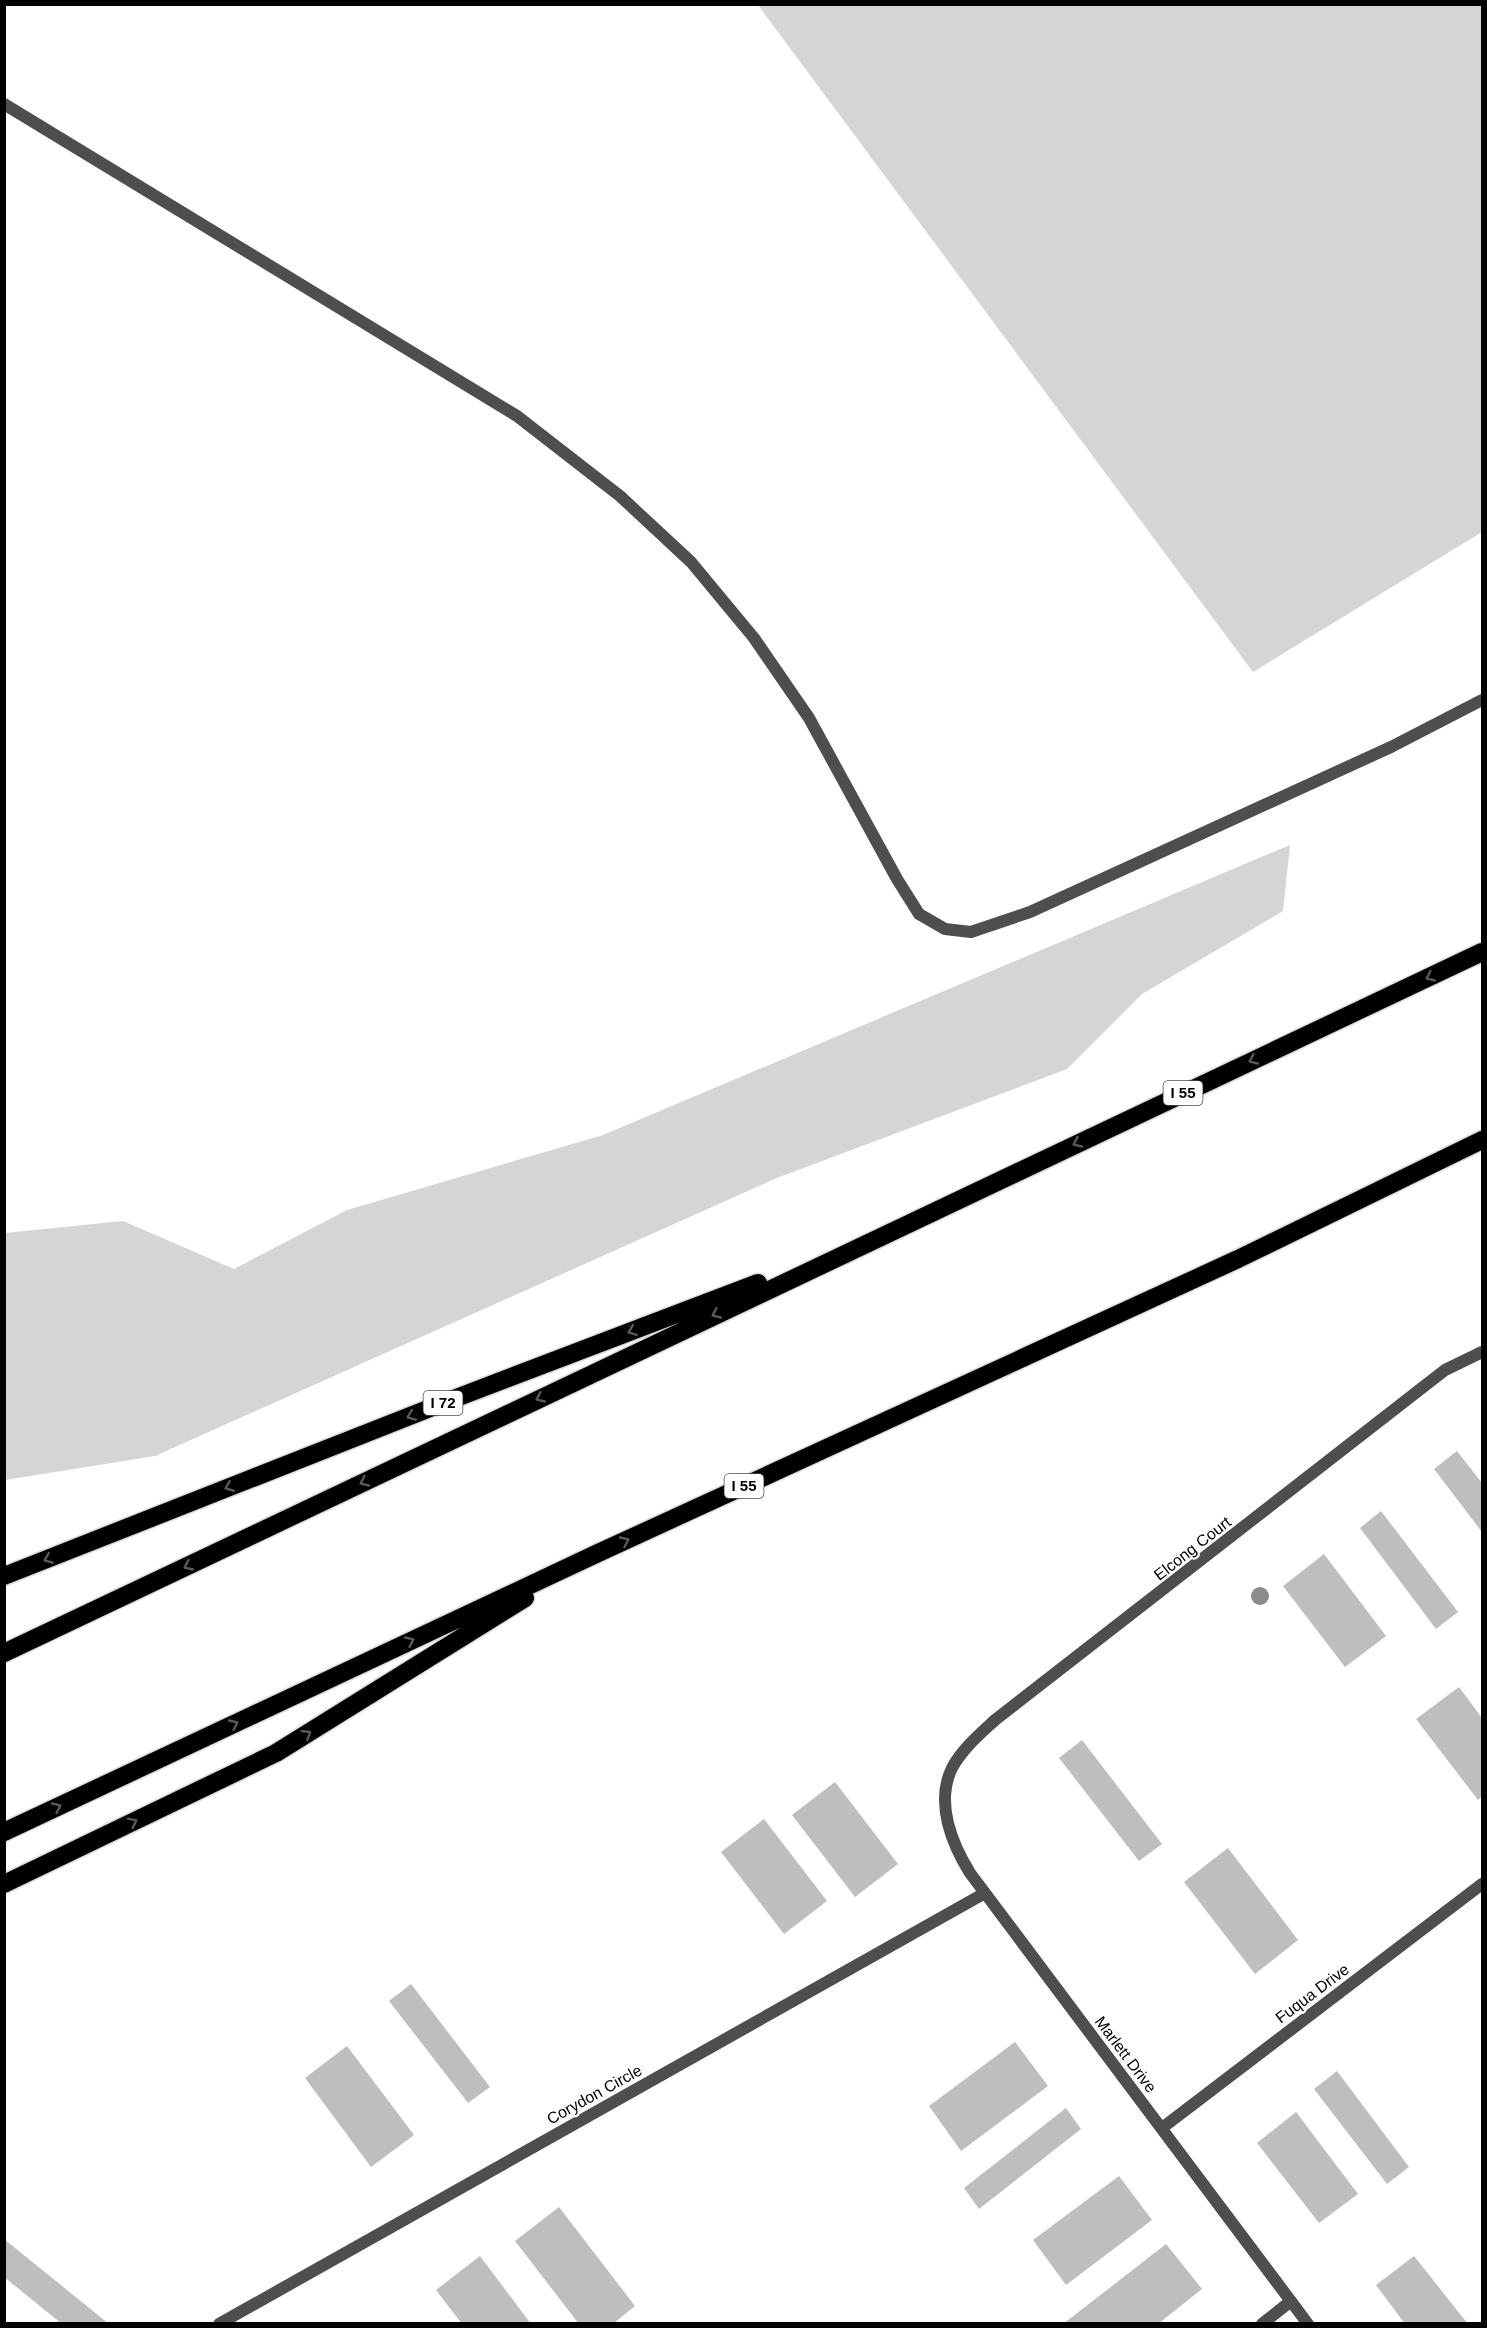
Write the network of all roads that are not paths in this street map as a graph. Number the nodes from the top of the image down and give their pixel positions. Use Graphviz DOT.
graph roads {
  1 [pos="4,104"];
  2 [pos="1482,700"];
  3 [pos="1482,952"];
  4 [pos="1482,1140"];
  5 [pos="883,1235"];
  6 [pos="1482,1352"];
  7 [pos="596,1554"];
  8 [pos="4,1576"];
  9 [pos="4,1653"];
  10 [pos="945,1792"];
  11 [pos="4,1832"];
  12 [pos="4,1884"];
  13 [pos="1482,1884"];
  14 [pos="985,1893"];
  15 [pos="1162,2128"];
  16 [pos="1291,2301"];
  17 [pos="219,2324"];
  18 [pos="1262,2324"];
  19 [pos="1308,2324"];
  1 -- 2 [label="street"];
  3 -- 5 [label="highway, I 55, one-way"];
  7 -- 4 [label="highway, I 55, one-way"];
  5 -- 8 [label="highway, I 72, one-way"];
  5 -- 9 [label="highway, I 55, one-way"];
  6 -- 10 [label="street, Elcong Court"];
  11 -- 7 [label="highway, I 55, one-way"];
  12 -- 7 [label="highway, one-way"];
  10 -- 14 [label="street, Marlett Drive"];
  13 -- 15 [label="street, Fuqua Drive"];
  14 -- 15 [label="street, Marlett Drive"];
  14 -- 17 [label="street, Corydon Circle"];
  15 -- 16 [label="street, Marlett Drive"];
  16 -- 18 [label="street"];
  16 -- 19 [label="street, Marlett Drive"];
}
